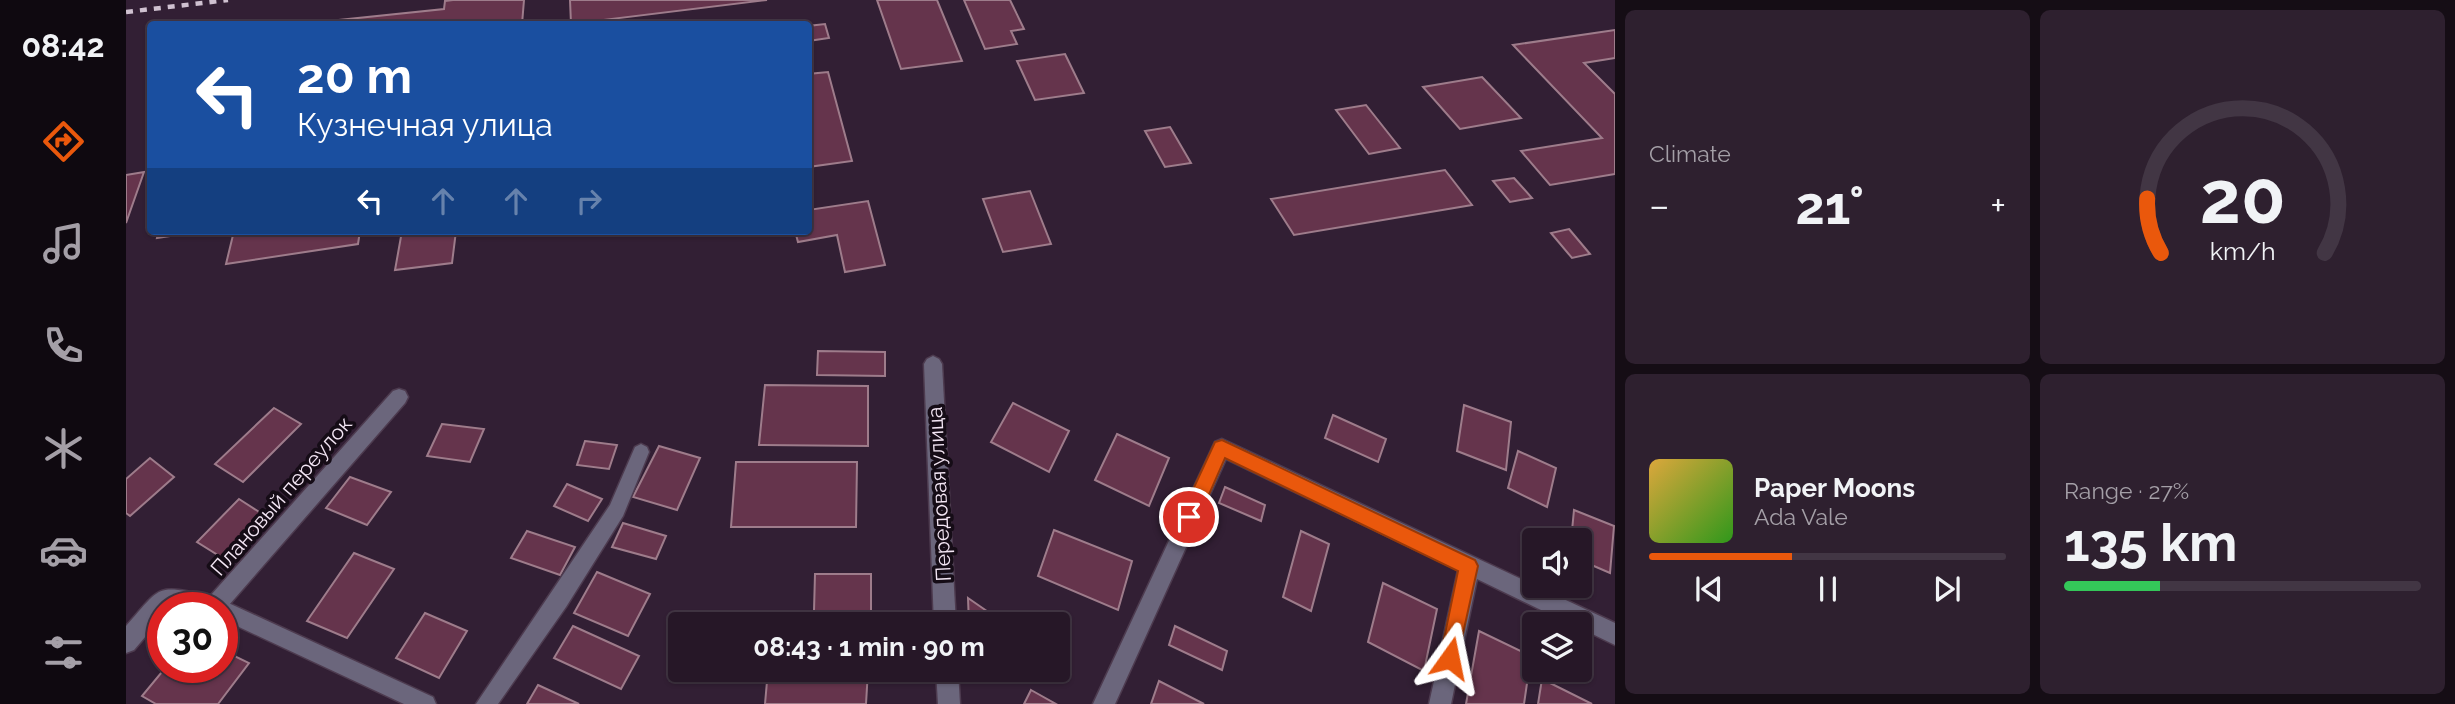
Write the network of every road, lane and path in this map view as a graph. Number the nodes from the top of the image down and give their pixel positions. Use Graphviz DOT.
graph roads {
  1 [pos="933,364"];
  2 [pos="399,397"];
  3 [pos="641,452"];
  4 [pos="1469,566"];
  5 [pos="231,592"];
  6 [pos="944,612"];
  7 [pos="238,616"];
  8 [pos="147,619"];
  9 [pos="1615,634"];
  10 [pos="126,642"];
  11 [pos="948,682"];
  12 [pos="426,704"];
  13 [pos="486,704"];
  14 [pos="949,704"];
  15 [pos="1104,704"];
  16 [pos="1440,704"];
  1 -- 6 [label="street, Передовая улица"];
  2 -- 5 [label="street, Плановый переулок"];
  3 -- 13 [label="lane"];
  4 -- 9 [label="street"];
  4 -- 15 [label="street"];
  4 -- 16 [label="street"];
  7 -- 12 [label="lane"];
  8 -- 10 [label="street, Плановый переулок"];
  11 -- 14 [label="street"];
}
